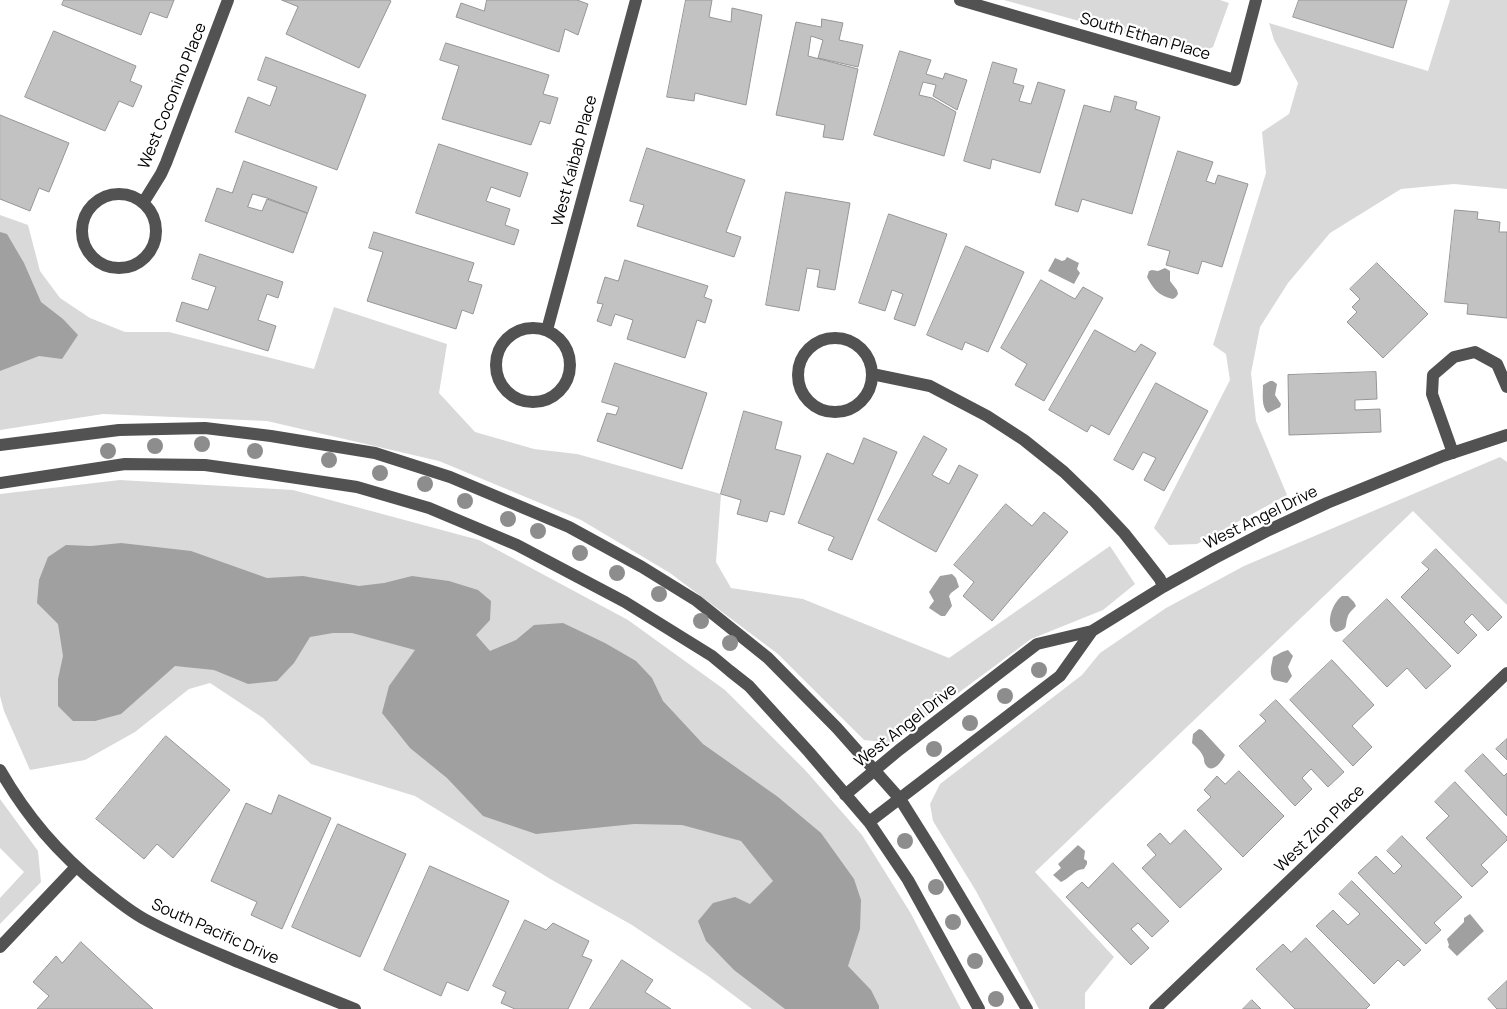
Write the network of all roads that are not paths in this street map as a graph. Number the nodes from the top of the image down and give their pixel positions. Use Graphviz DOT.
graph roads {
  1 [pos="228,0"];
  2 [pos="636,0"];
  3 [pos="960,0"];
  4 [pos="1256,0"];
  5 [pos="143,202"];
  6 [pos="546,330"];
  7 [pos="872,374"];
  8 [pos="1507,387"];
  9 [pos="1507,435"];
  10 [pos="0,445"];
  11 [pos="1453,453"];
  12 [pos="0,483"];
  13 [pos="1163,587"];
  14 [pos="1092,631"];
  15 [pos="1507,673"];
  16 [pos="0,770"];
  17 [pos="874,770"];
  18 [pos="845,795"];
  19 [pos="900,799"];
  20 [pos="869,822"];
  21 [pos="76,867"];
  22 [pos="0,947"];
  23 [pos="355,1009"];
  24 [pos="979,1009"];
  25 [pos="1027,1009"];
  26 [pos="1155,1009"];
  1 -- 5 [label="street, West Coconino Place"];
  2 -- 6 [label="street, West Kaibab Place"];
  3 -- 4 [label="street, South Ethan Place"];
  5 -- 5 [label="street"];
  6 -- 6 [label="street"];
  7 -- 7 [label="street"];
  7 -- 13 [label="street"];
  8 -- 11 [label="street"];
  9 -- 11 [label="street, West Angel Drive"];
  10 -- 17 [label="street"];
  11 -- 13 [label="street, West Angel Drive"];
  12 -- 18 [label="street"];
  13 -- 14 [label="street, West Angel Drive"];
  14 -- 17 [label="street, West Angel Drive"];
  14 -- 19 [label="street, West Angel Drive"];
  15 -- 26 [label="street, West Zion Place"];
  16 -- 21 [label="street, South Pacific Drive"];
  17 -- 18 [label="street, West Angel Drive"];
  17 -- 19 [label="street"];
  18 -- 20 [label="street"];
  19 -- 20 [label="street, West Angel Drive"];
  19 -- 25 [label="street"];
  20 -- 24 [label="street"];
  21 -- 22 [label="street"];
  21 -- 23 [label="street, South Pacific Drive"];
}
